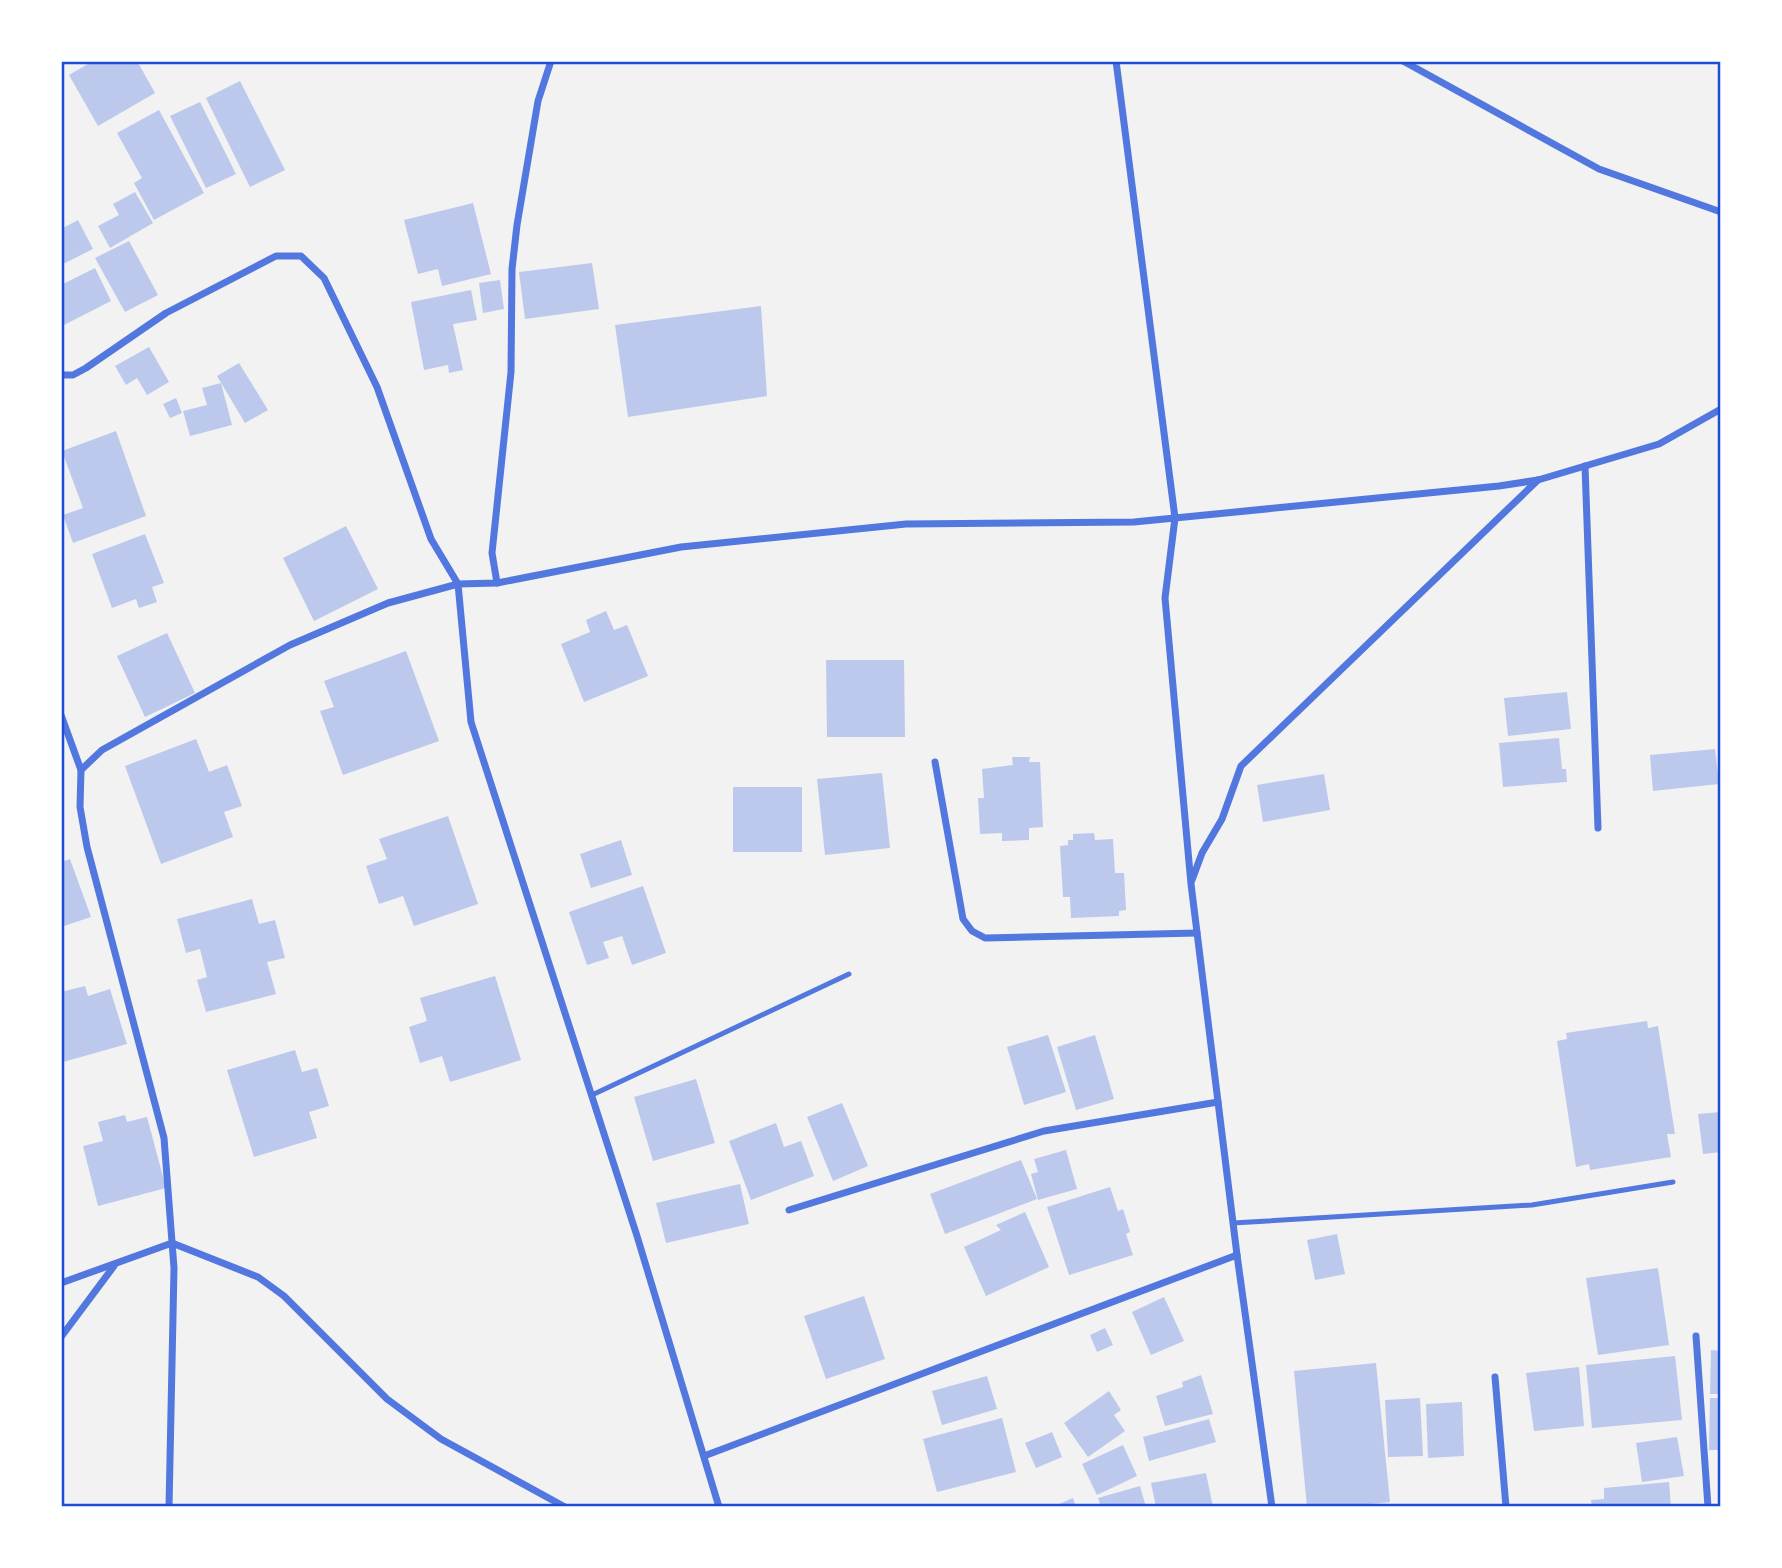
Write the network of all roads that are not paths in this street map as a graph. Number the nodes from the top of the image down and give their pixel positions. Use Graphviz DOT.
graph roads {
  1 [pos="551,61"];
  2 [pos="1116,61"];
  3 [pos="1403,61"];
  4 [pos="1721,212"];
  5 [pos="61,375"];
  6 [pos="1721,409"];
  7 [pos="1585,466"];
  8 [pos="1538,480"];
  9 [pos="1175,518"];
  10 [pos="497,583"];
  11 [pos="458,584"];
  12 [pos="61,715"];
  13 [pos="935,762"];
  14 [pos="81,770"];
  15 [pos="1598,828"];
  16 [pos="1191,884"];
  17 [pos="1197,933"];
  18 [pos="849,974"];
  19 [pos="592,1095"];
  20 [pos="1218,1102"];
  21 [pos="1673,1182"];
  22 [pos="789,1210"];
  23 [pos="1233,1223"];
  24 [pos="172,1243"];
  25 [pos="1237,1255"];
  26 [pos="114,1265"];
  27 [pos="61,1283"];
  28 [pos="1696,1336"];
  29 [pos="61,1337"];
  30 [pos="1495,1377"];
  31 [pos="704,1456"];
  32 [pos="169,1507"];
  33 [pos="565,1507"];
  34 [pos="719,1507"];
  35 [pos="1272,1507"];
  36 [pos="1506,1507"];
  37 [pos="1708,1507"];
  1 -- 10 [label="street"];
  2 -- 9 [label="street"];
  3 -- 4 [label="street"];
  5 -- 11 [label="street"];
  6 -- 7 [label="street"];
  7 -- 8 [label="street"];
  7 -- 15 [label="street"];
  8 -- 9 [label="street"];
  8 -- 16 [label="street"];
  9 -- 10 [label="street"];
  9 -- 16 [label="street"];
  10 -- 11 [label="street"];
  11 -- 14 [label="street"];
  11 -- 19 [label="street"];
  12 -- 14 [label="street"];
  13 -- 17 [label="street"];
  14 -- 24 [label="street"];
  16 -- 17 [label="street"];
  17 -- 20 [label="street"];
  18 -- 19 [label="lane"];
  19 -- 31 [label="street"];
  20 -- 22 [label="street"];
  20 -- 23 [label="street"];
  21 -- 23 [label="lane"];
  23 -- 25 [label="street"];
  24 -- 26 [label="street"];
  24 -- 32 [label="street"];
  24 -- 33 [label="street"];
  25 -- 31 [label="street"];
  25 -- 35 [label="street"];
  26 -- 27 [label="street"];
  26 -- 29 [label="street"];
  28 -- 37 [label="street"];
  30 -- 36 [label="street"];
  31 -- 34 [label="street"];
}
